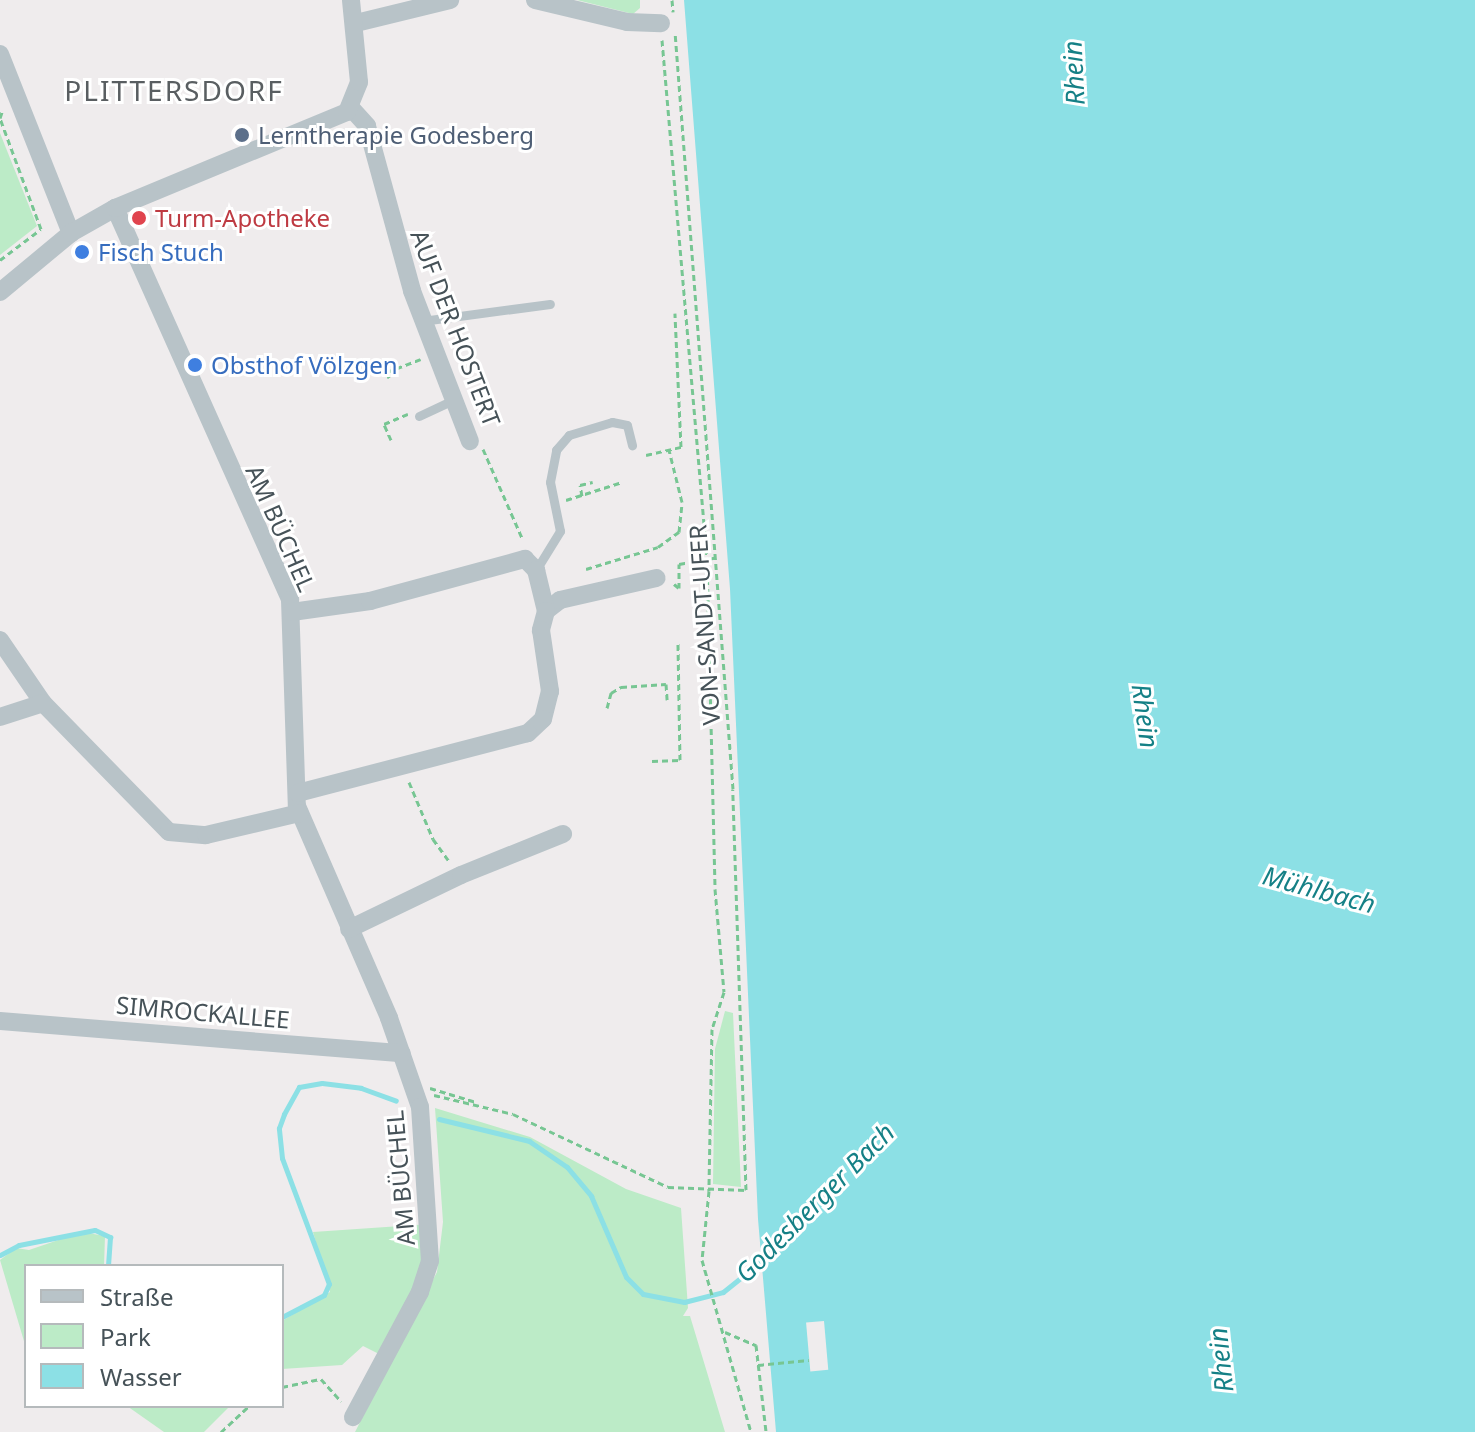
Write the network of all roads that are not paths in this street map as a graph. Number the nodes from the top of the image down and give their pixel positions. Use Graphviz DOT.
graph roads {
  1 [pos="351,0"];
  2 [pos="450,0"];
  3 [pos="535,0"];
  4 [pos="356,23"];
  5 [pos="668,23"];
  6 [pos="0,54"];
  7 [pos="351,108"];
  8 [pos="115,208"];
  9 [pos="71,233"];
  10 [pos="0,292"];
  11 [pos="550,304"];
  12 [pos="422,321"];
  13 [pos="454,400"];
  14 [pos="419,416"];
  15 [pos="470,441"];
  16 [pos="632,445"];
  17 [pos="531,564"];
  18 [pos="657,578"];
  19 [pos="546,611"];
  20 [pos="292,612"];
  21 [pos="0,640"];
  22 [pos="43,703"];
  23 [pos="0,717"];
  24 [pos="298,793"];
  25 [pos="299,813"];
  26 [pos="563,834"];
  27 [pos="349,929"];
  28 [pos="0,1021"];
  29 [pos="402,1053"];
  30 [pos="353,1417"];
  1 -- 4 [label="street"];
  2 -- 4 [label="street"];
  3 -- 5 [label="street"];
  4 -- 7 [label="street"];
  6 -- 9 [label="street"];
  7 -- 8 [label="street"];
  7 -- 12 [label="street, AUF DER HOSTERT"];
  8 -- 9 [label="street"];
  8 -- 20 [label="street, AM BÜCHEL"];
  9 -- 10 [label="street"];
  11 -- 12 [label="lane"];
  12 -- 13 [label="street, AUF DER HOSTERT"];
  13 -- 14 [label="lane"];
  13 -- 15 [label="street, AUF DER HOSTERT"];
  16 -- 17 [label="lane"];
  17 -- 19 [label="street"];
  17 -- 20 [label="street"];
  18 -- 19 [label="street"];
  19 -- 24 [label="street"];
  20 -- 24 [label="street, AM BÜCHEL"];
  21 -- 22 [label="street"];
  22 -- 23 [label="street"];
  22 -- 25 [label="street"];
  24 -- 25 [label="street, AM BÜCHEL"];
  25 -- 27 [label="street, AM BÜCHEL"];
  26 -- 27 [label="street"];
  27 -- 29 [label="street, AM BÜCHEL"];
  28 -- 29 [label="street, SIMROCKALLEE"];
  29 -- 30 [label="street, AM BÜCHEL"];
}
